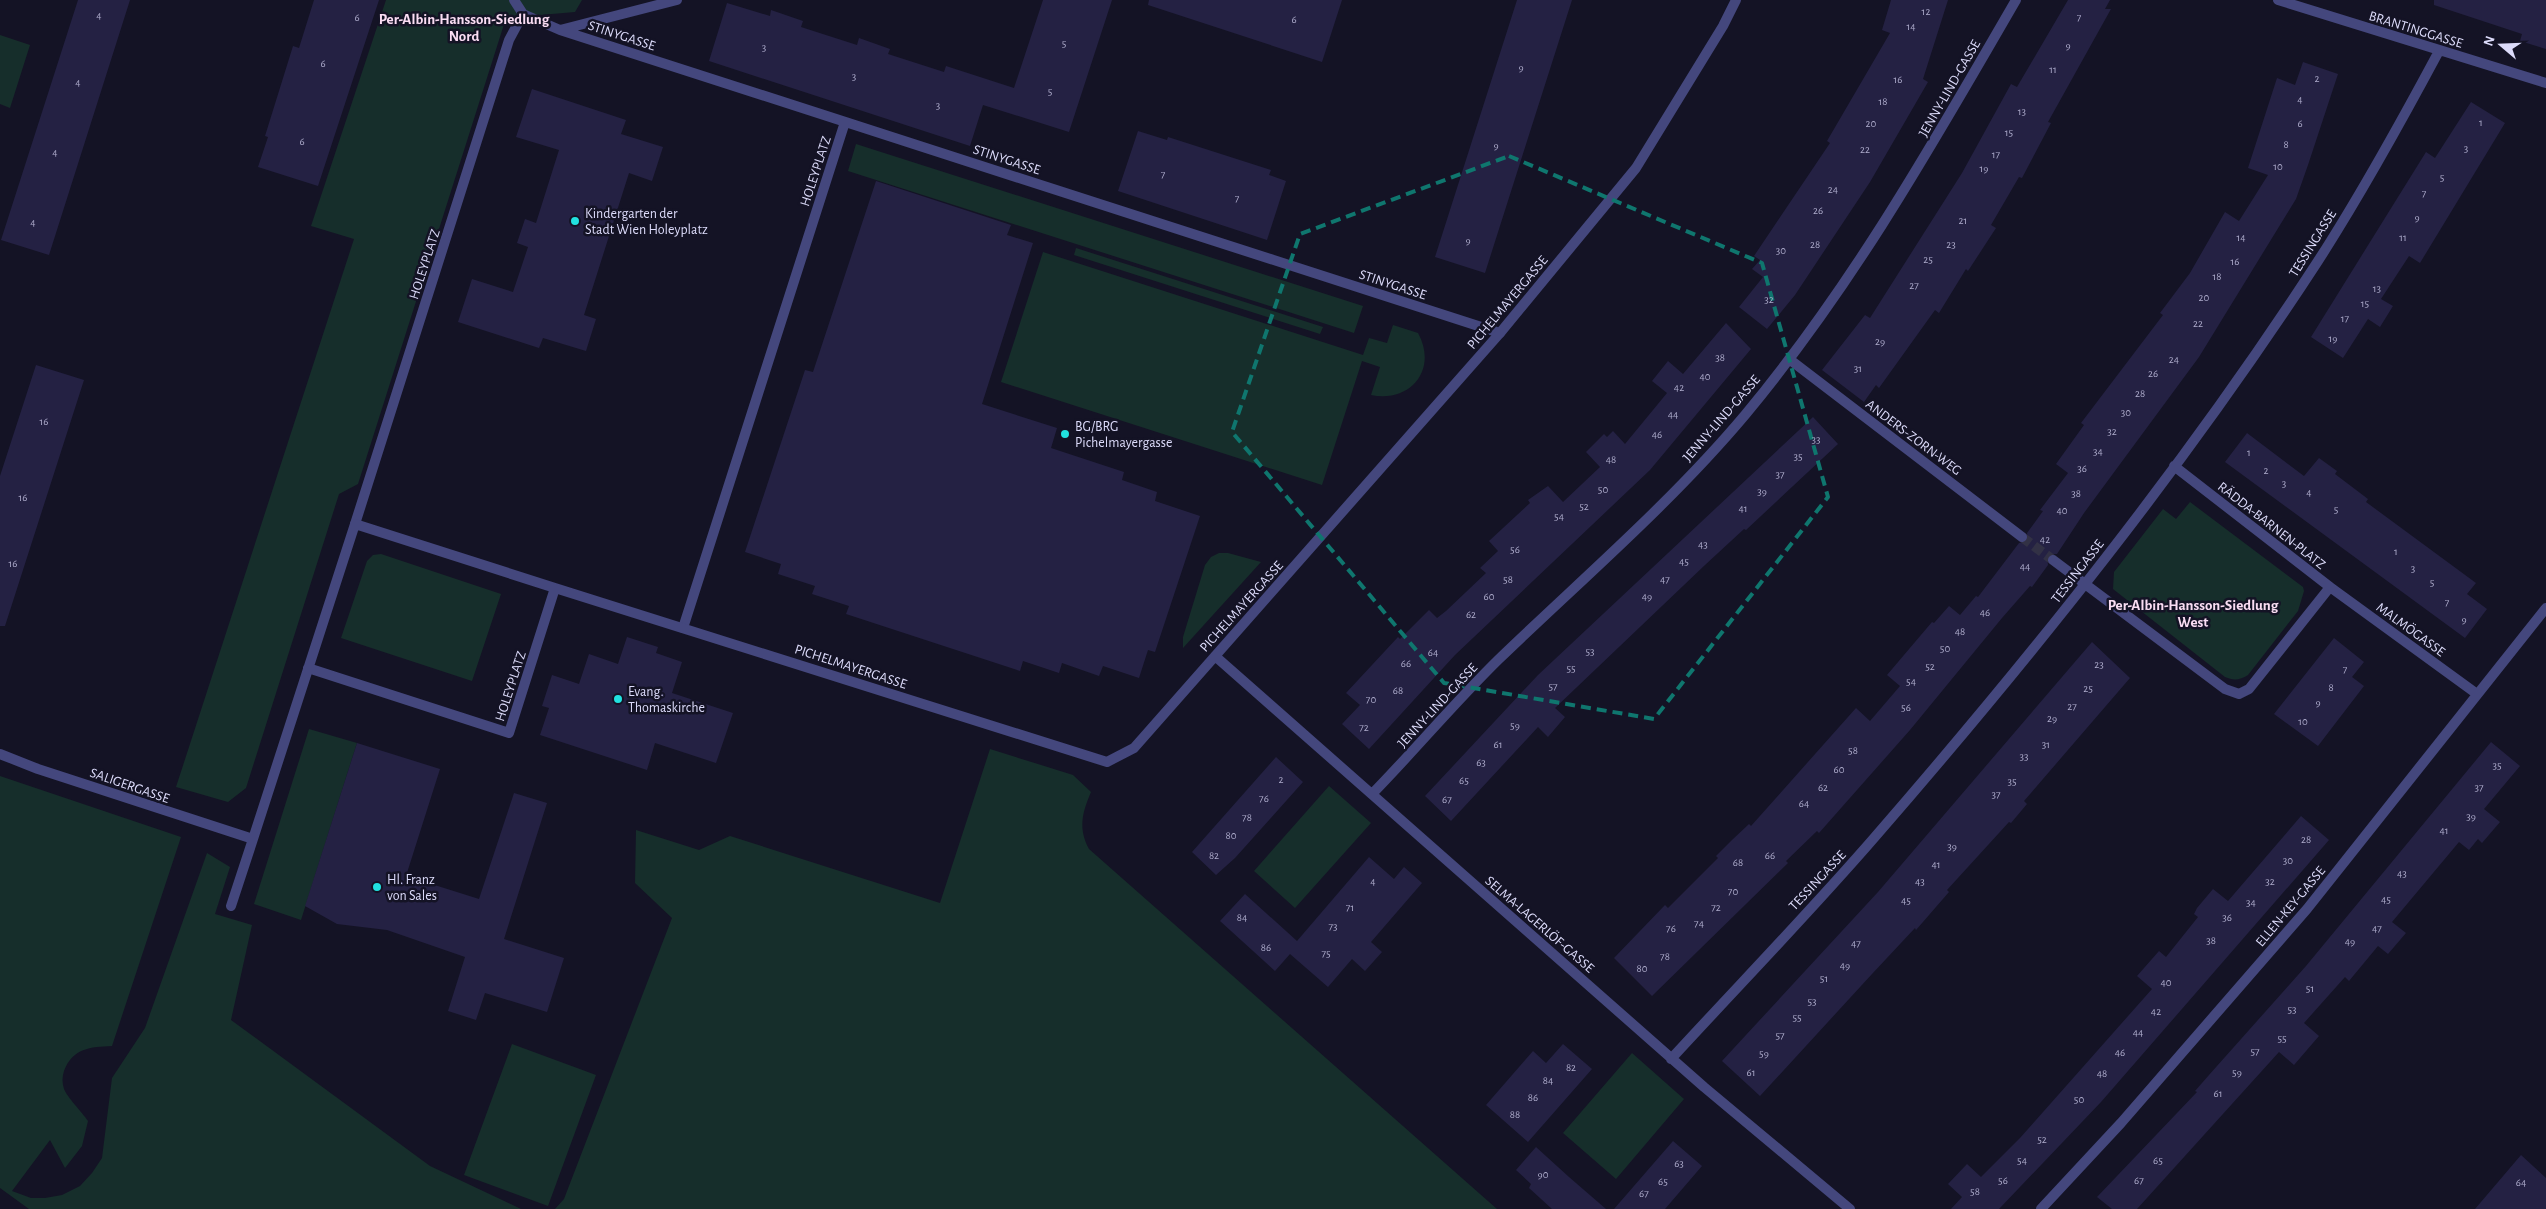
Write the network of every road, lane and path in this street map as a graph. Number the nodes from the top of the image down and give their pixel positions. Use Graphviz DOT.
graph roads {
  1 [pos="514,0"];
  2 [pos="676,0"];
  3 [pos="1736,0"];
  4 [pos="2016,0"];
  5 [pos="2278,0"];
  6 [pos="523,14"];
  7 [pos="560,30"];
  8 [pos="2439,50"];
  9 [pos="2546,83"];
  10 [pos="845,122"];
  11 [pos="1500,333"];
  12 [pos="1789,359"];
  13 [pos="2174,466"];
  14 [pos="355,524"];
  15 [pos="2022,538"];
  16 [pos="2052,560"];
  17 [pos="2086,584"];
  18 [pos="2330,587"];
  19 [pos="556,588"];
  20 [pos="2546,608"];
  21 [pos="683,628"];
  22 [pos="1215,656"];
  23 [pos="308,668"];
  24 [pos="2477,694"];
  25 [pos="0,754"];
  26 [pos="1372,794"];
  27 [pos="253,840"];
  28 [pos="231,906"];
  29 [pos="1672,1059"];
  30 [pos="1850,1209"];
  31 [pos="2041,1209"];
  1 -- 6 [label="street"];
  2 -- 7 [label="street"];
  3 -- 11 [label="street, PICHELMAYERGASSE"];
  4 -- 12 [label="street, JENNY-LIND-GASSE"];
  5 -- 8 [label="street, BRANTINGGASSE"];
  6 -- 7 [label="street, STINYGASSE"];
  6 -- 14 [label="street, HOLEYPLATZ"];
  7 -- 10 [label="street, STINYGASSE"];
  8 -- 9 [label="street, BRANTINGGASSE"];
  8 -- 13 [label="street, TESSINGASSE"];
  10 -- 11 [label="street, STINYGASSE"];
  10 -- 21 [label="street, HOLEYPLATZ"];
  11 -- 22 [label="street, PICHELMAYERGASSE"];
  12 -- 15 [label="street, ANDERS-ZORN-WEG"];
  12 -- 26 [label="street, JENNY-LIND-GASSE"];
  13 -- 17 [label="street, TESSINGASSE"];
  13 -- 18 [label="street, RÄDDA-BARNEN-PLATZ"];
  14 -- 19 [label="street"];
  14 -- 23 [label="street, HOLEYPLATZ"];
  16 -- 17 [label="street"];
  17 -- 18 [label="street, RÄDDA-BARNEN-PLATZ"];
  17 -- 29 [label="street, TESSINGASSE"];
  18 -- 24 [label="street, MALMÖGASSE"];
  19 -- 21 [label="street, PICHELMAYERGASSE"];
  19 -- 23 [label="street, HOLEYPLATZ"];
  20 -- 24 [label="street, ELLEN-KEY-GASSE"];
  21 -- 22 [label="street, PICHELMAYERGASSE"];
  22 -- 26 [label="street, SELMA-LAGERLÖF-GASSE"];
  23 -- 27 [label="street"];
  24 -- 31 [label="street, ELLEN-KEY-GASSE"];
  25 -- 27 [label="street, SALIGERGASSE"];
  26 -- 29 [label="street, SELMA-LAGERLÖF-GASSE"];
  27 -- 28 [label="street"];
  29 -- 30 [label="street, SELMA-LAGERLÖF-GASSE"];
}
